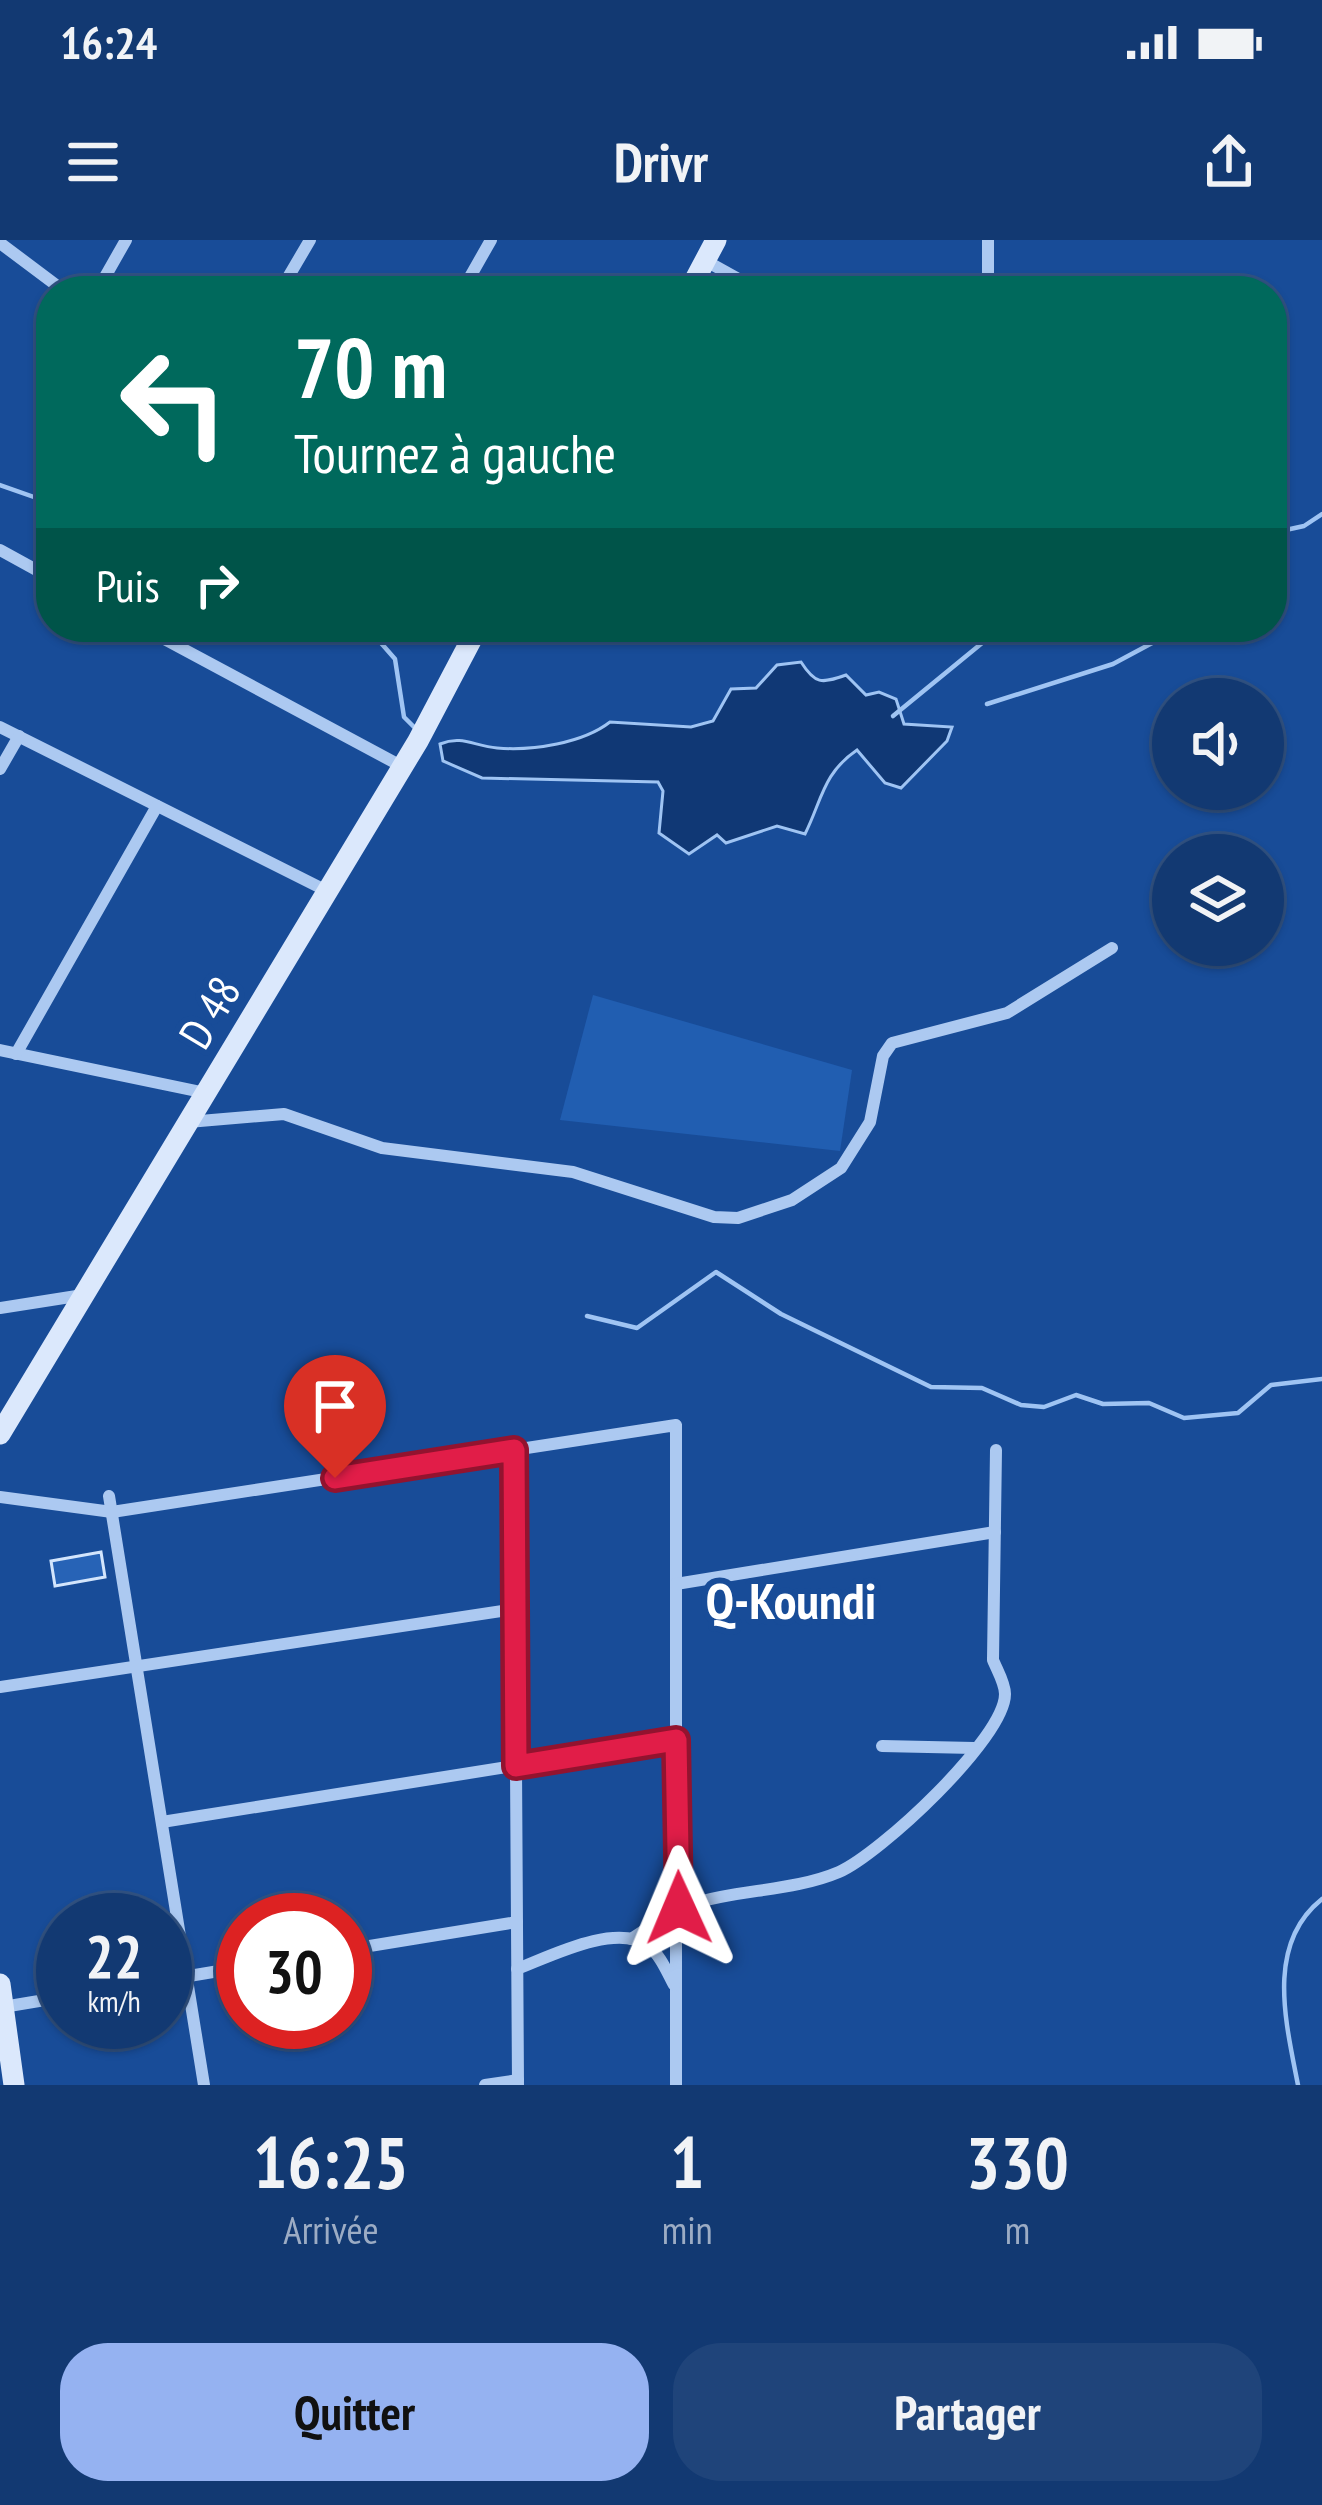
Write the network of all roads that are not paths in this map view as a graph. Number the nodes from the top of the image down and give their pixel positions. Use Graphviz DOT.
graph roads {
  1 [pos="126,240"];
  2 [pos="310,240"];
  3 [pos="491,240"];
  4 [pos="988,240"];
  5 [pos="0,243"];
  6 [pos="711,250"];
  7 [pos="44,276"];
  8 [pos="106,276"];
  9 [pos="289,276"];
  10 [pos="471,276"];
  11 [pos="742,276"];
  12 [pos="988,276"];
  13 [pos="0,550"];
  14 [pos="36,570"];
  15 [pos="170,642"];
  16 [pos="470,642"];
  17 [pos="0,727"];
  18 [pos="19,736"];
  19 [pos="403,766"];
  20 [pos="0,769"];
  21 [pos="157,806"];
  22 [pos="327,891"];
  23 [pos="1112,948"];
  24 [pos="0,1050"];
  25 [pos="16,1054"];
  26 [pos="206,1093"];
  27 [pos="188,1122"];
  28 [pos="84,1294"];
  29 [pos="0,1308"];
  30 [pos="0,1434"];
  31 [pos="514,1450"];
  32 [pos="996,1450"];
  33 [pos="109,1496"];
  34 [pos="0,1497"];
  35 [pos="112,1512"];
  36 [pos="995,1532"];
  37 [pos="676,1584"];
  38 [pos="515,1609"];
  39 [pos="136,1666"];
  40 [pos="0,1687"];
  41 [pos="676,1740"];
  42 [pos="882,1745"];
  43 [pos="974,1748"];
  44 [pos="516,1766"];
  45 [pos="162,1822"];
  46 [pos="174,1893"];
  47 [pos="679,1908"];
  48 [pos="517,1922"];
  49 [pos="631,1939"];
  50 [pos="372,1946"];
  51 [pos="517,1970"];
  52 [pos="676,1990"];
  53 [pos="2,1995"];
  54 [pos="36,1996"];
  55 [pos="192,2008"];
  56 [pos="518,2082"];
  57 [pos="14,2085"];
  58 [pos="204,2085"];
  59 [pos="485,2085"];
  60 [pos="676,2085"];
  1 -- 8 [label="street"];
  2 -- 9 [label="street"];
  3 -- 10 [label="street"];
  4 -- 12 [label="street"];
  5 -- 7 [label="street"];
  6 -- 11 [label="street"];
  13 -- 14 [label="street"];
  15 -- 19 [label="street"];
  16 -- 19 [label="street, D 48"];
  17 -- 18 [label="street"];
  18 -- 20 [label="street"];
  18 -- 21 [label="street"];
  19 -- 22 [label="street, D 48"];
  21 -- 22 [label="street"];
  21 -- 25 [label="street"];
  22 -- 26 [label="street, D 48"];
  23 -- 27 [label="street"];
  24 -- 25 [label="street"];
  25 -- 26 [label="street"];
  26 -- 27 [label="street, D 48"];
  27 -- 28 [label="street, D 48"];
  28 -- 29 [label="street"];
  28 -- 30 [label="street, D 48"];
  31 -- 35 [label="street"];
  31 -- 37 [label="street"];
  31 -- 38 [label="street"];
  32 -- 36 [label="street"];
  33 -- 35 [label="street"];
  34 -- 35 [label="street"];
  35 -- 39 [label="street"];
  36 -- 37 [label="street"];
  36 -- 43 [label="street"];
  37 -- 41 [label="street"];
  38 -- 39 [label="street"];
  38 -- 44 [label="street"];
  39 -- 40 [label="street"];
  39 -- 45 [label="street"];
  41 -- 44 [label="street"];
  41 -- 47 [label="street"];
  42 -- 43 [label="street"];
  43 -- 47 [label="street"];
  44 -- 45 [label="street"];
  44 -- 48 [label="street"];
  45 -- 46 [label="street"];
  47 -- 49 [label="street"];
  47 -- 52 [label="street"];
  48 -- 50 [label="street"];
  48 -- 51 [label="street"];
  49 -- 51 [label="street"];
  49 -- 52 [label="street"];
  51 -- 56 [label="street"];
  52 -- 60 [label="street"];
  53 -- 54 [label="street"];
  53 -- 57 [label="street"];
  55 -- 58 [label="street"];
  56 -- 59 [label="street"];
}
